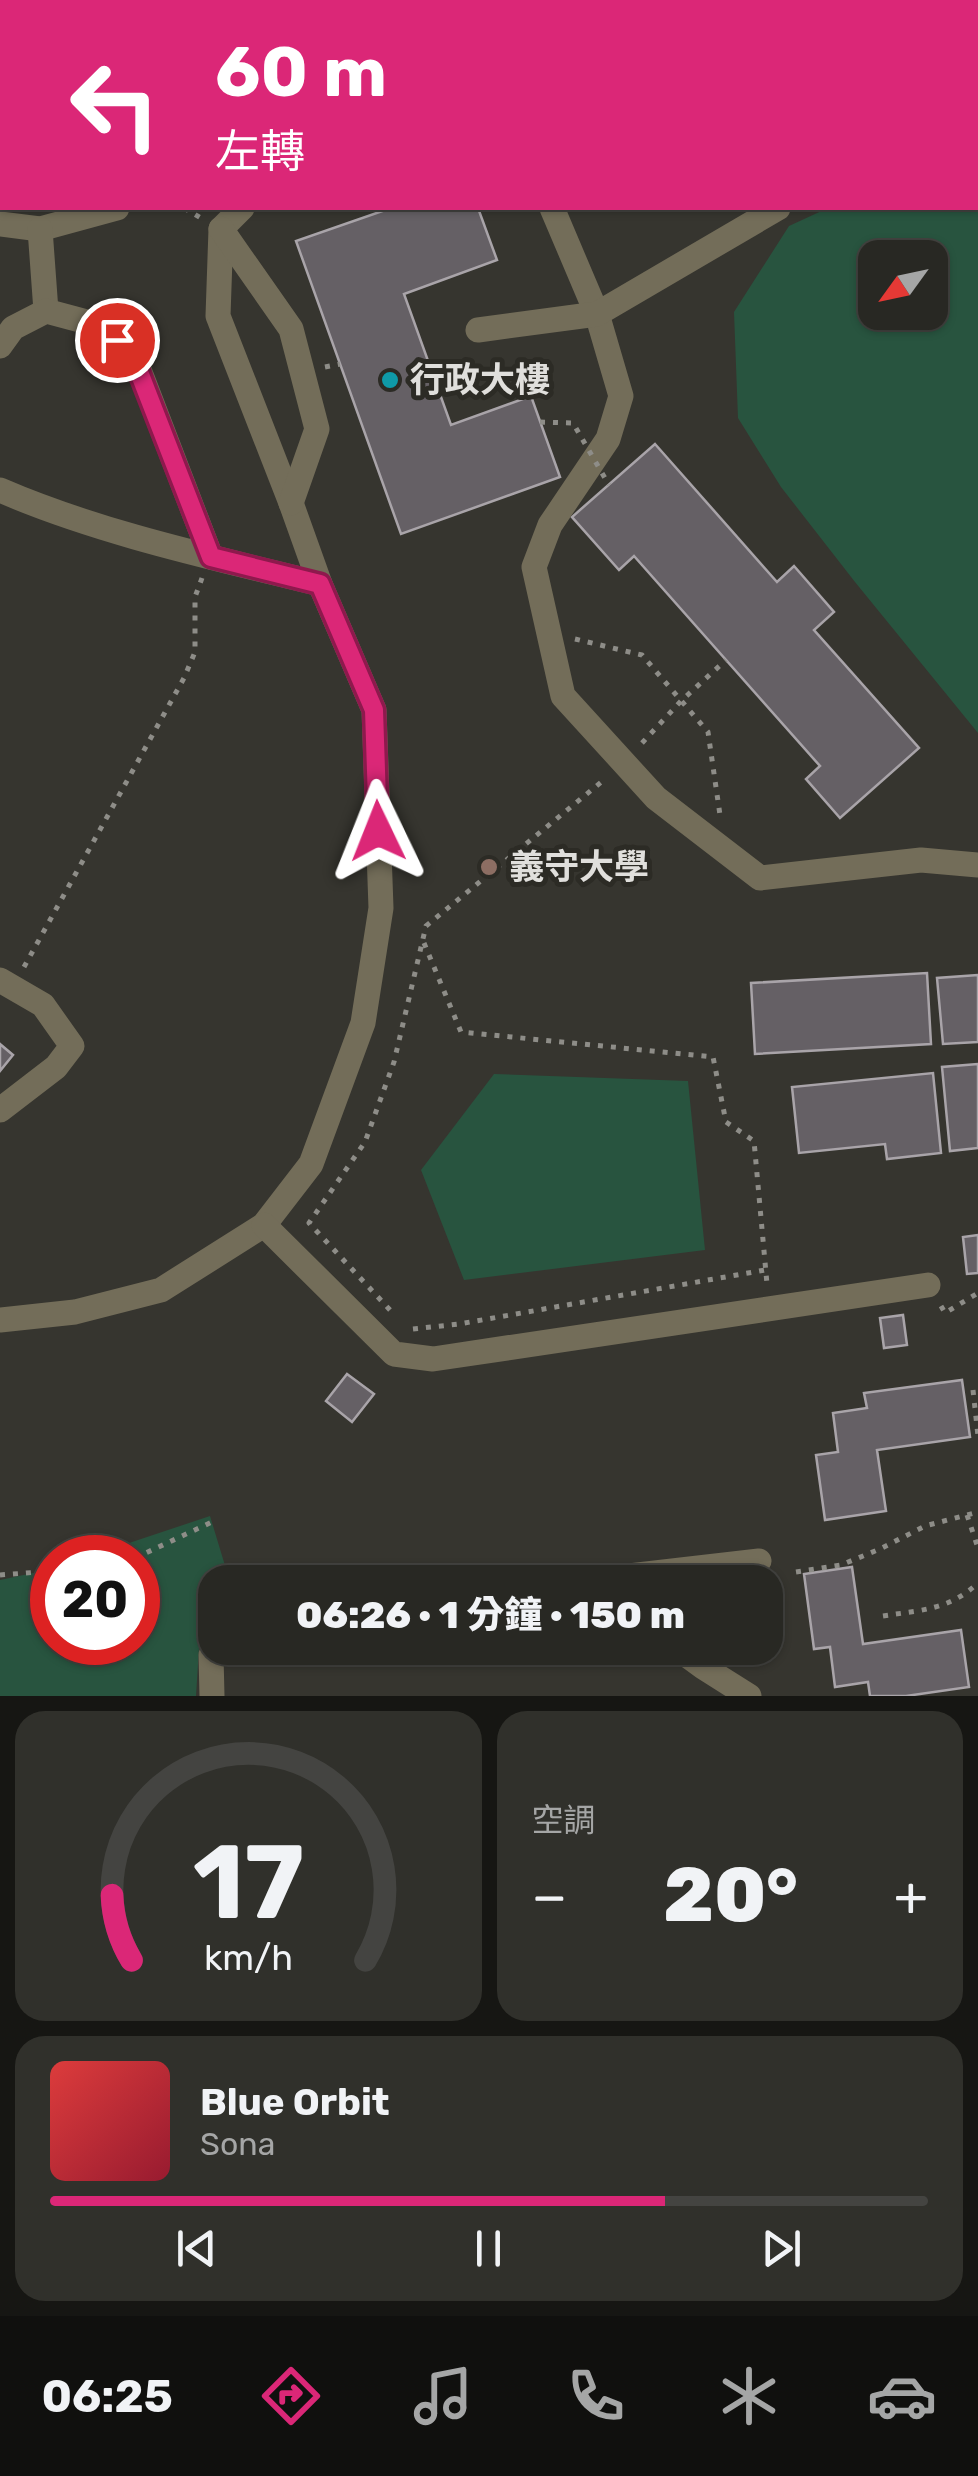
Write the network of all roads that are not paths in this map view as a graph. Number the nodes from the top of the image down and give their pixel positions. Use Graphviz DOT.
graph roads {
  1 [pos="109,210"];
  2 [pos="240,210"];
  3 [pos="553,210"];
  4 [pos="775,210"];
  5 [pos="0,224"];
  6 [pos="40,229"];
  7 [pos="221,229"];
  8 [pos="46,311"];
  9 [pos="597,314"];
  10 [pos="478,330"];
  11 [pos="0,346"];
  12 [pos="0,490"];
  13 [pos="291,503"];
  14 [pos="211,557"];
  15 [pos="320,584"];
  16 [pos="978,865"];
  17 [pos="6,984"];
  18 [pos="0,1110"];
  19 [pos="264,1225"];
  20 [pos="928,1284"];
  21 [pos="0,1320"];
  22 [pos="759,1562"];
  23 [pos="734,1565"];
  24 [pos="211,1665"];
  25 [pos="702,1665"];
  26 [pos="212,1696"];
  27 [pos="749,1696"];
  1 -- 6 [label="street"];
  2 -- 7 [label="street"];
  3 -- 9 [label="street"];
  4 -- 9 [label="street"];
  5 -- 6 [label="street"];
  6 -- 8 [label="street"];
  7 -- 13 [label="street"];
  7 -- 13 [label="street"];
  8 -- 11 [label="street"];
  8 -- 14 [label="street"];
  9 -- 10 [label="street"];
  9 -- 16 [label="street"];
  12 -- 14 [label="street"];
  13 -- 15 [label="street"];
  14 -- 15 [label="street"];
  15 -- 19 [label="street"];
  17 -- 18 [label="street"];
  19 -- 20 [label="street"];
  19 -- 21 [label="street"];
  22 -- 23 [label="street"];
  24 -- 26 [label="street"];
  25 -- 27 [label="street"];
}
